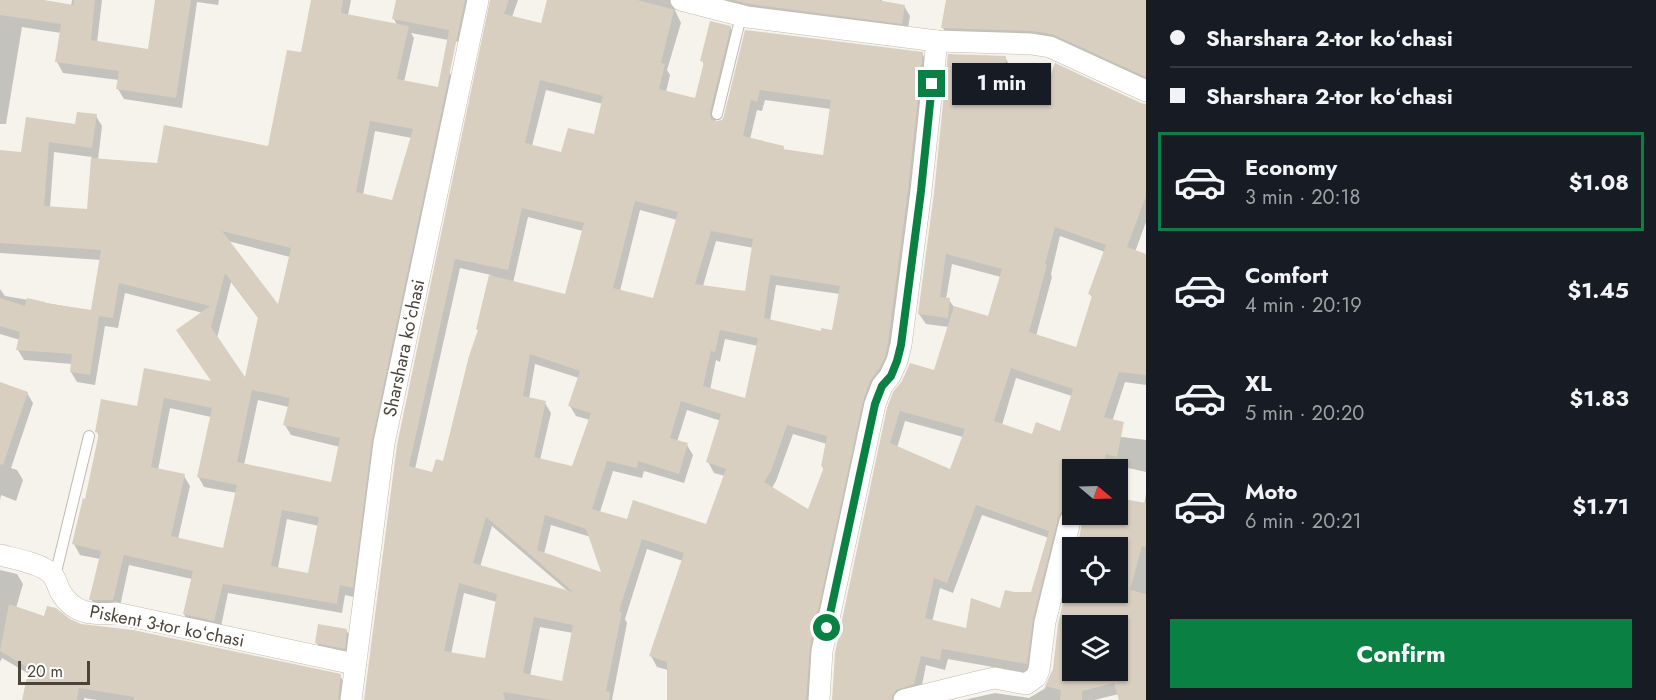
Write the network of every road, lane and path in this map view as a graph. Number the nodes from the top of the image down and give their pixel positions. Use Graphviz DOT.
graph roads {
  1 [pos="478,0"];
  2 [pos="681,0"];
  3 [pos="741,16"];
  4 [pos="937,41"];
  5 [pos="1146,91"];
  6 [pos="717,114"];
  7 [pos="89,436"];
  8 [pos="1069,525"];
  9 [pos="0,555"];
  10 [pos="55,576"];
  11 [pos="354,664"];
  12 [pos="351,700"];
  13 [pos="819,700"];
  14 [pos="904,700"];
  1 -- 11 [label="street, Sharshara koʻchasi"];
  2 -- 3 [label="street"];
  3 -- 4 [label="street"];
  3 -- 6 [label="lane"];
  4 -- 5 [label="street"];
  4 -- 13 [label="street"];
  7 -- 10 [label="lane"];
  8 -- 14 [label="street"];
  9 -- 10 [label="street"];
  10 -- 11 [label="street, Piskent 3-tor koʻchasi"];
  11 -- 12 [label="street, Sharshara koʻchasi"];
}
